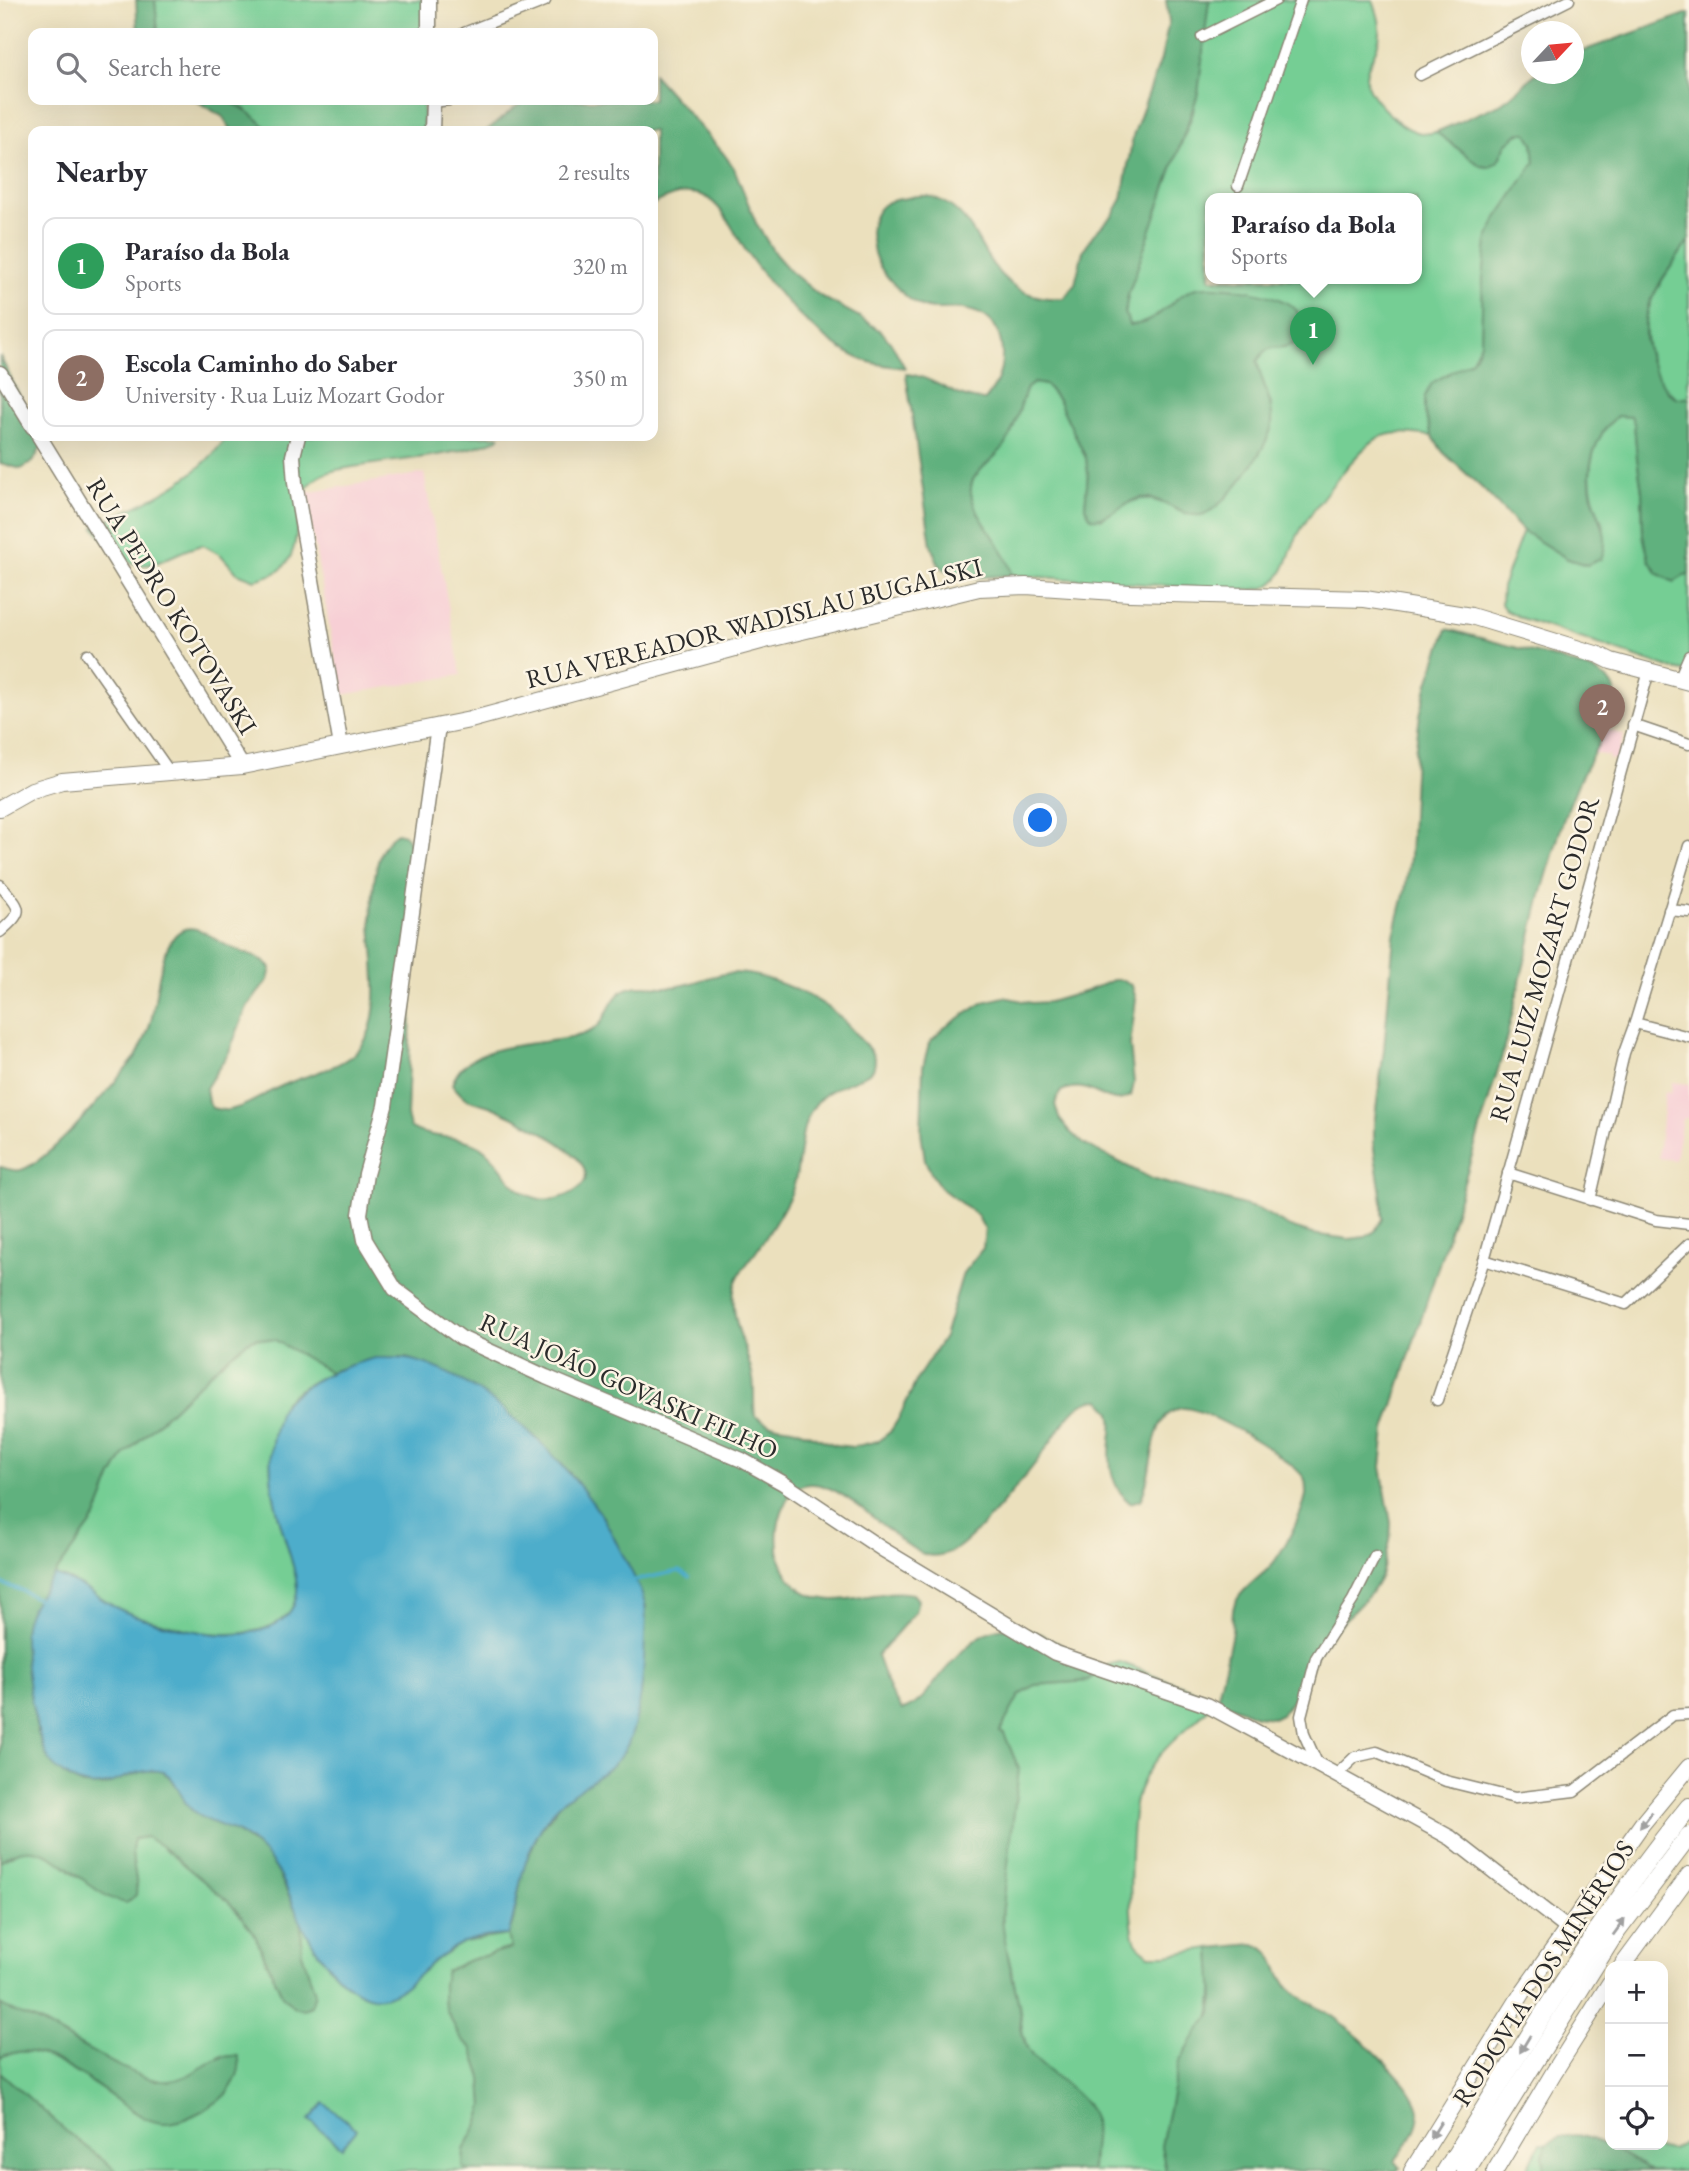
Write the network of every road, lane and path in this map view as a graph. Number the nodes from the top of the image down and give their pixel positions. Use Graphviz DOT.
graph roads {
  1 [pos="429,0"];
  2 [pos="1276,0"];
  3 [pos="1301,0"];
  4 [pos="1569,0"];
  5 [pos="545,1"];
  6 [pos="429,28"];
  7 [pos="477,28"];
  8 [pos="1202,37"];
  9 [pos="1420,75"];
  10 [pos="433,105"];
  11 [pos="432,126"];
  12 [pos="1238,186"];
  13 [pos="0,373"];
  14 [pos="28,419"];
  15 [pos="41,441"];
  16 [pos="297,441"];
  17 [pos="87,654"];
  18 [pos="1689,656"];
  19 [pos="1649,671"];
  20 [pos="1684,680"];
  21 [pos="1633,725"];
  22 [pos="438,726"];
  23 [pos="1689,744"];
  24 [pos="341,746"];
  25 [pos="242,766"];
  26 [pos="170,771"];
  27 [pos="0,808"];
  28 [pos="1689,846"];
  29 [pos="0,885"];
  30 [pos="1669,910"];
  31 [pos="1689,912"];
  32 [pos="0,932"];
  33 [pos="1635,1023"];
  34 [pos="1689,1037"];
  35 [pos="1508,1173"];
  36 [pos="1590,1200"];
  37 [pos="1689,1224"];
  38 [pos="1689,1244"];
  39 [pos="1484,1261"];
  40 [pos="1437,1400"];
  41 [pos="1375,1556"];
  42 [pos="1689,1714"];
  43 [pos="1318,1765"];
  44 [pos="1689,1767"];
  45 [pos="1336,1775"];
  46 [pos="1689,1807"];
  47 [pos="1689,1836"];
  48 [pos="1689,1875"];
  49 [pos="1568,1929"];
  50 [pos="1626,1961"];
  51 [pos="1605,1991"];
  52 [pos="1412,2171"];
  53 [pos="1446,2171"];
  54 [pos="1465,2171"];
  55 [pos="1495,2171"];
  1 -- 6 [label="street"];
  2 -- 8 [label="street"];
  3 -- 12 [label="street"];
  4 -- 9 [label="street"];
  5 -- 7 [label="street"];
  10 -- 11 [label="street"];
  13 -- 14 [label="street"];
  15 -- 25 [label="street, RUA PEDRO KOTOVASKI"];
  16 -- 24 [label="street"];
  17 -- 26 [label="street"];
  18 -- 20 [label="street"];
  19 -- 20 [label="main road, RUA VEREADOR WADISLAU BUGALSKI"];
  19 -- 21 [label="street, RUA LUIZ MOZART GODOR"];
  19 -- 22 [label="main road, RUA VEREADOR WADISLAU BUGALSKI"];
  21 -- 23 [label="street"];
  21 -- 35 [label="street, RUA LUIZ MOZART GODOR"];
  22 -- 24 [label="main road, RUA VEREADOR WADISLAU BUGALSKI"];
  22 -- 43 [label="street, RUA JOÃO GOVASKI FILHO"];
  24 -- 25 [label="main road, RUA VEREADOR WADISLAU BUGALSKI"];
  25 -- 26 [label="main road, RUA VEREADOR WADISLAU BUGALSKI"];
  26 -- 27 [label="main road, RUA VEREADOR WADISLAU BUGALSKI"];
  28 -- 30 [label="street"];
  29 -- 32 [label="street"];
  30 -- 31 [label="street"];
  30 -- 33 [label="street"];
  33 -- 34 [label="street"];
  33 -- 36 [label="street"];
  35 -- 36 [label="street"];
  35 -- 39 [label="street, RUA LUIZ MOZART GODOR"];
  36 -- 37 [label="street"];
  38 -- 39 [label="street"];
  39 -- 40 [label="street, RUA LUIZ MOZART GODOR"];
  41 -- 43 [label="street"];
  42 -- 45 [label="street"];
  43 -- 45 [label="street, RUA JOÃO GOVASKI FILHO"];
  44 -- 49 [label="main road, one-way"];
  45 -- 49 [label="street, RUA JOÃO GOVASKI FILHO"];
  46 -- 53 [label="main road, RODOVIA DOS MINÉRIOS, one-way"];
  54 -- 47 [label="main road, RODOVIA DOS MINÉRIOS, one-way"];
  48 -- 50 [label="main road"];
  49 -- 52 [label="main road, one-way"];
  51 -- 55 [label="main road"];
}
